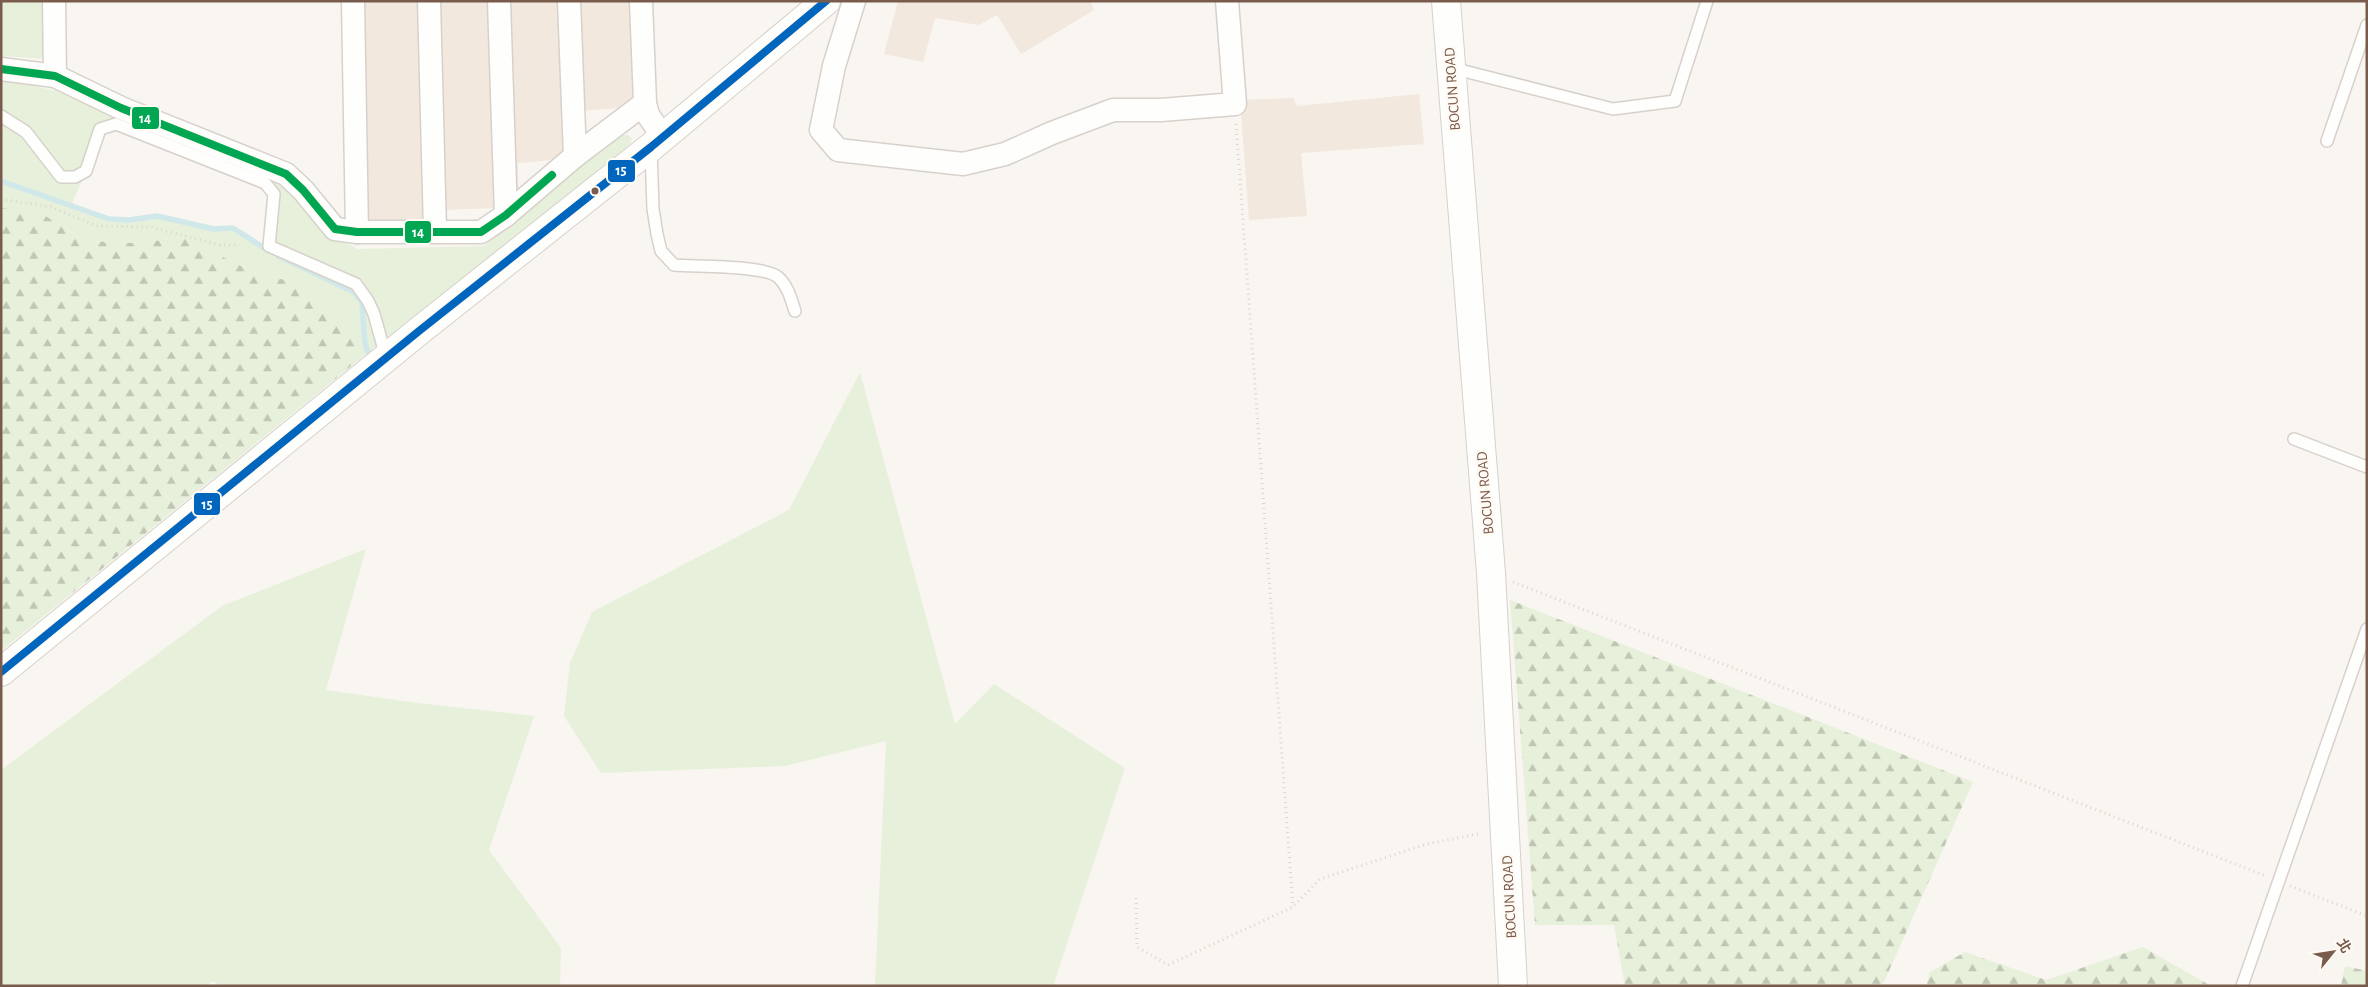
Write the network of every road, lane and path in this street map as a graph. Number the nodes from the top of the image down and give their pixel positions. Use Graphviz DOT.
graph roads {
  1 [pos="54,1"];
  2 [pos="353,1"];
  3 [pos="429,1"];
  4 [pos="499,1"];
  5 [pos="569,1"];
  6 [pos="640,1"];
  7 [pos="826,1"];
  8 [pos="854,1"];
  9 [pos="1226,1"];
  10 [pos="1446,1"];
  11 [pos="1707,1"];
  12 [pos="2367,25"];
  13 [pos="1450,68"];
  14 [pos="1,69"];
  15 [pos="56,76"];
  16 [pos="644,103"];
  17 [pos="1234,104"];
  18 [pos="1,116"];
  19 [pos="2327,141"];
  20 [pos="657,142"];
  21 [pos="575,156"];
  22 [pos="1,199"];
  23 [pos="506,215"];
  24 [pos="435,231"];
  25 [pos="357,232"];
  26 [pos="238,245"];
  27 [pos="795,311"];
  28 [pos="386,359"];
  29 [pos="2294,439"];
  30 [pos="2367,467"];
  31 [pos="1491,573"];
  32 [pos="2367,629"];
  33 [pos="1,672"];
  34 [pos="1505,828"];
  35 [pos="2278,881"];
  36 [pos="1136,898"];
  37 [pos="1293,907"];
  38 [pos="2367,916"];
  39 [pos="1514,986"];
  40 [pos="2242,986"];
  1 -- 15 [label="street"];
  2 -- 25 [label="street"];
  3 -- 24 [label="street"];
  4 -- 23 [label="street"];
  5 -- 21 [label="street"];
  6 -- 16 [label="street"];
  7 -- 20 [label="street"];
  8 -- 17 [label="street"];
  9 -- 17 [label="street"];
  10 -- 13 [label="street, BOCUN ROAD"];
  11 -- 13 [label="lane"];
  12 -- 19 [label="lane"];
  13 -- 31 [label="street, BOCUN ROAD"];
  14 -- 15 [label="street"];
  15 -- 25 [label="street"];
  16 -- 20 [label="street"];
  16 -- 21 [label="street"];
  17 -- 37 [label="path"];
  18 -- 28 [label="lane"];
  20 -- 27 [label="lane"];
  20 -- 28 [label="street"];
  21 -- 23 [label="street"];
  22 -- 26 [label="path"];
  23 -- 24 [label="street"];
  24 -- 25 [label="street"];
  28 -- 33 [label="street"];
  29 -- 30 [label="lane"];
  31 -- 34 [label="street, BOCUN ROAD"];
  31 -- 35 [label="path"];
  32 -- 35 [label="lane"];
  34 -- 37 [label="path"];
  34 -- 39 [label="street, BOCUN ROAD"];
  35 -- 38 [label="path"];
  35 -- 40 [label="lane"];
  36 -- 37 [label="path"];
}
